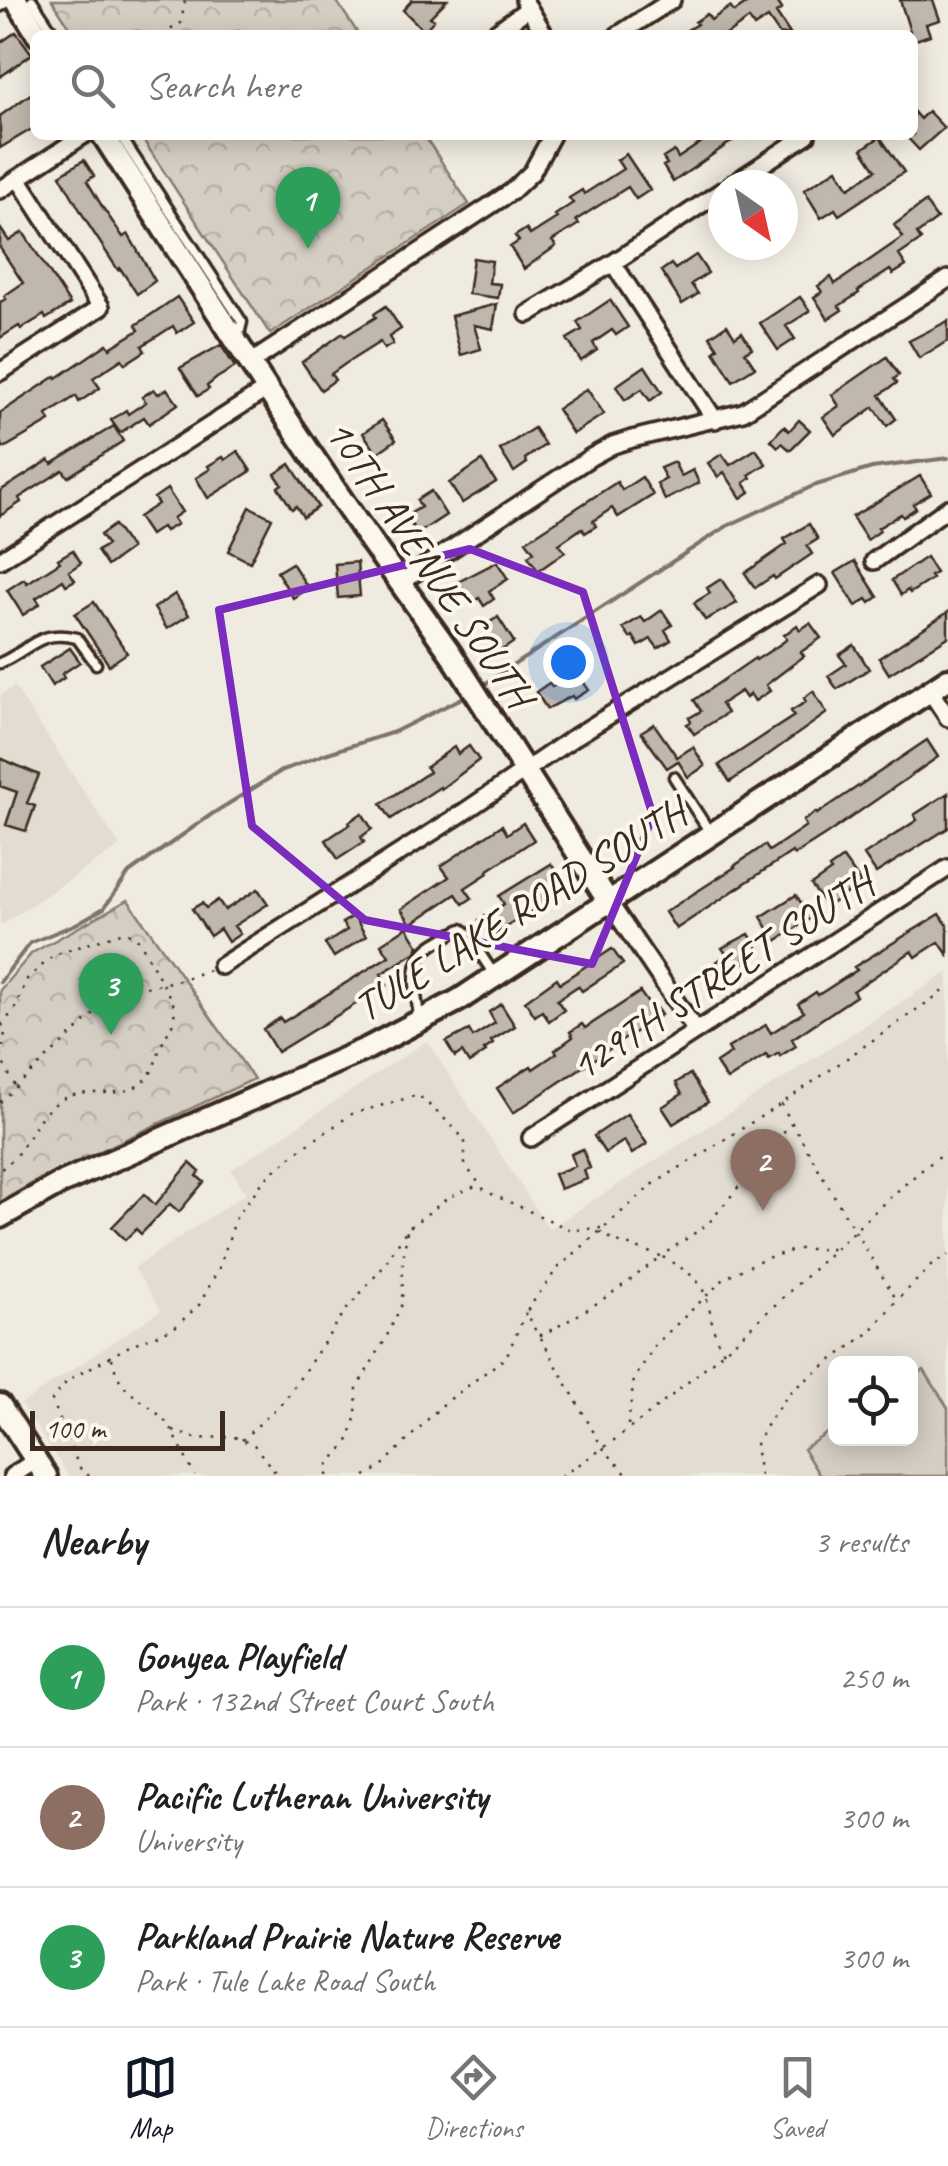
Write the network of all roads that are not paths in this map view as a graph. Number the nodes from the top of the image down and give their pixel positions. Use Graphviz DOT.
graph roads {
  1 [pos="16,0"];
  2 [pos="32,0"];
  3 [pos="672,0"];
  4 [pos="526,4"];
  5 [pos="35,30"];
  6 [pos="52,30"];
  7 [pos="497,30"];
  8 [pos="542,30"];
  9 [pos="626,30"];
  10 [pos="76,140"];
  11 [pos="105,140"];
  12 [pos="123,140"];
  13 [pos="549,140"];
  14 [pos="800,140"];
  15 [pos="753,170"];
  16 [pos="18,178"];
  17 [pos="0,190"];
  18 [pos="708,200"];
  19 [pos="613,263"];
  20 [pos="948,279"];
  21 [pos="528,314"];
  22 [pos="237,343"];
  23 [pos="250,363"];
  24 [pos="0,372"];
  25 [pos="267,388"];
  26 [pos="715,420"];
  27 [pos="948,508"];
  28 [pos="0,560"];
  29 [pos="874,561"];
  30 [pos="401,582"];
  31 [pos="819,585"];
  32 [pos="0,663"];
  33 [pos="96,664"];
  34 [pos="939,685"];
  35 [pos="948,718"];
  36 [pos="524,770"];
  37 [pos="674,777"];
  38 [pos="711,834"];
  39 [pos="948,868"];
  40 [pos="608,901"];
  41 [pos="220,966"];
  42 [pos="494,976"];
  43 [pos="420,1022"];
  44 [pos="696,1032"];
  45 [pos="532,1138"];
  46 [pos="0,1217"];
  47 [pos="0,1406"];
  48 [pos="41,1468"];
  49 [pos="12,1476"];
  1 -- 5 [label="street"];
  2 -- 6 [label="lane"];
  3 -- 9 [label="street"];
  4 -- 7 [label="street"];
  4 -- 8 [label="street"];
  10 -- 16 [label="street"];
  11 -- 22 [label="street, 10TH AVENUE SOUTH"];
  12 -- 22 [label="lane"];
  13 -- 23 [label="street"];
  14 -- 15 [label="street"];
  16 -- 17 [label="street"];
  16 -- 24 [label="street"];
  18 -- 19 [label="street"];
  19 -- 21 [label="street"];
  19 -- 26 [label="street"];
  20 -- 26 [label="street"];
  22 -- 23 [label="street, 10TH AVENUE SOUTH"];
  23 -- 25 [label="street, 10TH AVENUE SOUTH"];
  25 -- 28 [label="street"];
  25 -- 30 [label="street, 10TH AVENUE SOUTH"];
  26 -- 30 [label="street"];
  27 -- 29 [label="street"];
  30 -- 36 [label="street, 10TH AVENUE SOUTH"];
  31 -- 36 [label="street"];
  32 -- 33 [label="lane"];
  34 -- 35 [label="street"];
  34 -- 38 [label="street, TULE LAKE ROAD SOUTH"];
  36 -- 40 [label="street, 10TH AVENUE SOUTH"];
  36 -- 41 [label="street"];
  37 -- 38 [label="lane"];
  38 -- 40 [label="street, TULE LAKE ROAD SOUTH"];
  39 -- 44 [label="street, 129TH STREET SOUTH"];
  40 -- 42 [label="street, TULE LAKE ROAD SOUTH"];
  40 -- 44 [label="street, 10TH AVENUE SOUTH"];
  42 -- 43 [label="street, TULE LAKE ROAD SOUTH"];
  42 -- 43 [label="lane"];
  43 -- 46 [label="street, TULE LAKE ROAD SOUTH"];
  44 -- 45 [label="street, 129TH STREET SOUTH"];
  47 -- 48 [label="street"];
  48 -- 49 [label="street"];
}
